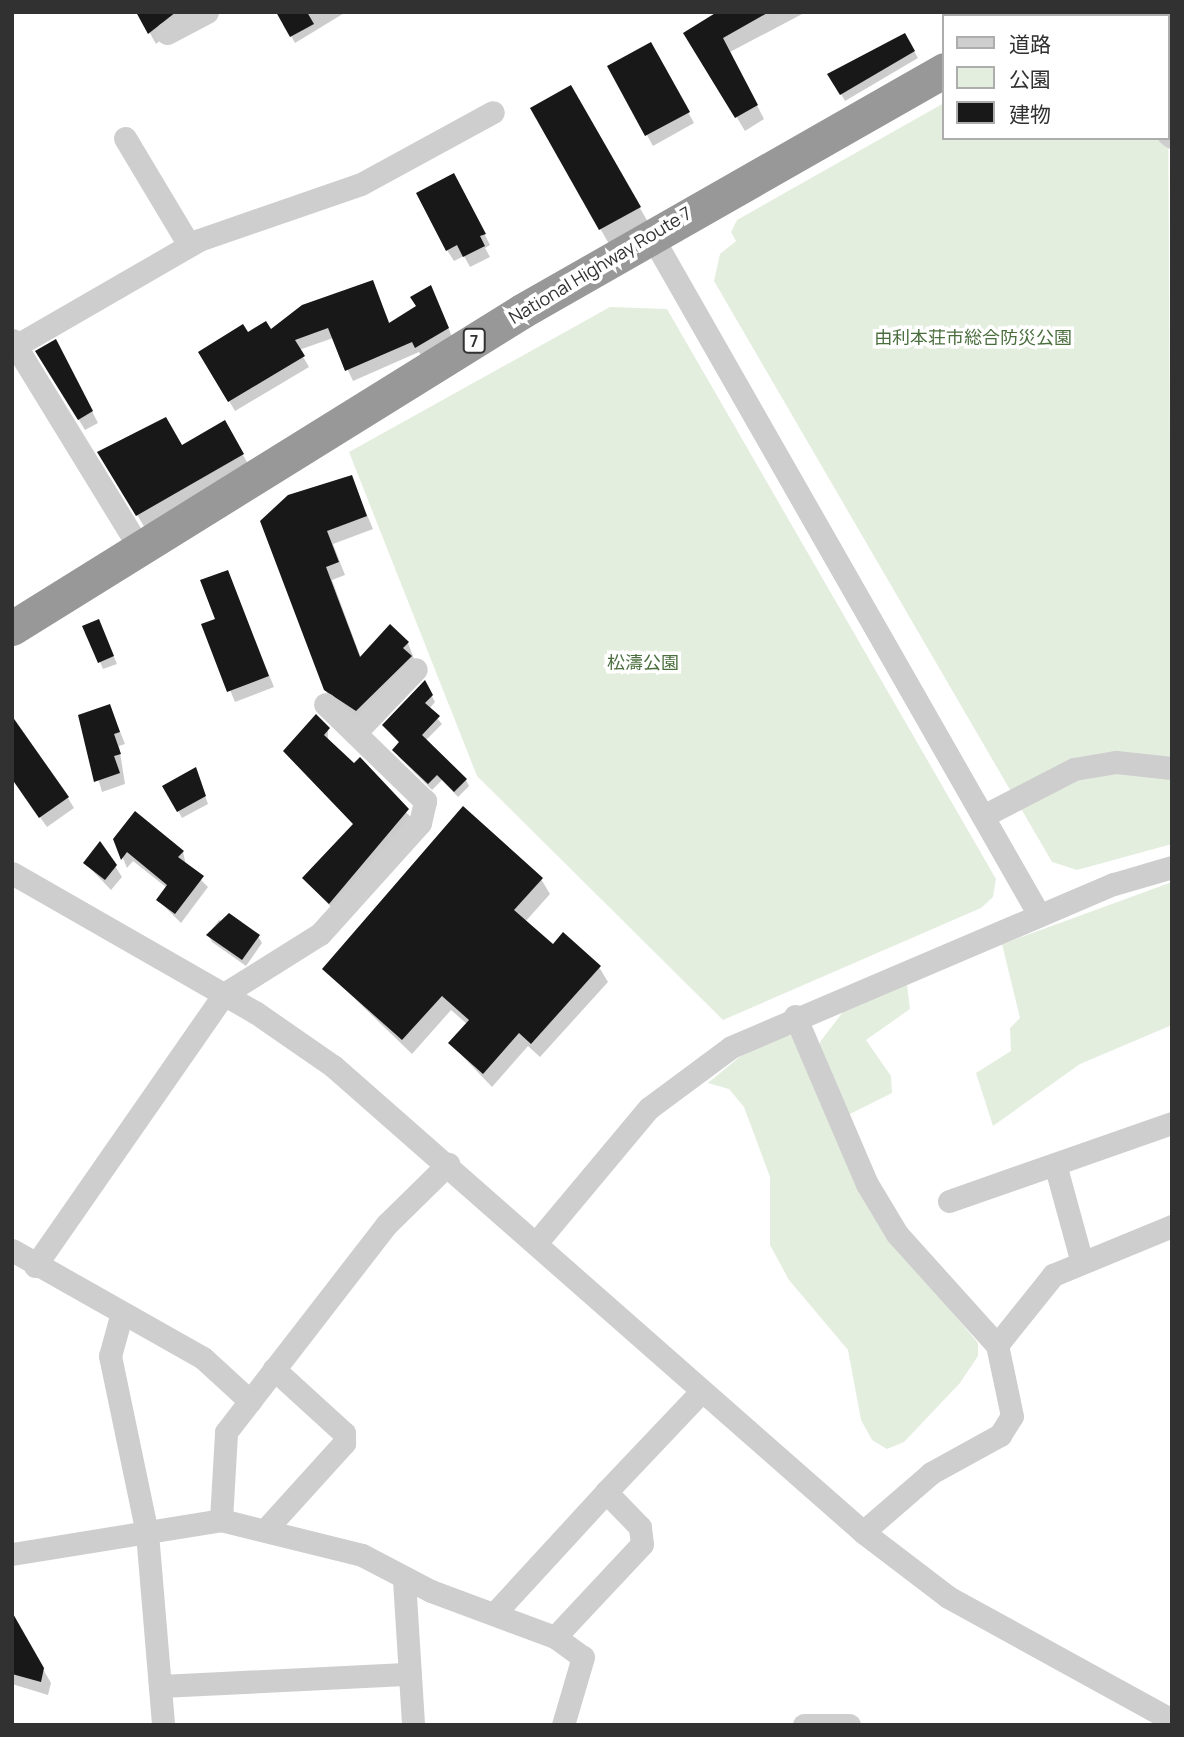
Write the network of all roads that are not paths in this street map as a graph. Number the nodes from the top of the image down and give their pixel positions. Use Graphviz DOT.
graph roads {
  1 [pos="207,12"];
  2 [pos="167,33"];
  3 [pos="942,71"];
  4 [pos="493,112"];
  5 [pos="125,138"];
  6 [pos="651,235"];
  7 [pos="189,245"];
  8 [pos="13,344"];
  9 [pos="140,549"];
  10 [pos="12,628"];
  11 [pos="416,669"];
  12 [pos="325,704"];
  13 [pos="355,733"];
  14 [pos="1172,768"];
  15 [pos="983,816"];
  16 [pos="1172,867"];
  17 [pos="16,882"];
  18 [pos="1039,915"];
  19 [pos="224,994"];
  20 [pos="795,1016"];
  21 [pos="1172,1123"];
  22 [pos="448,1164"];
  23 [pos="1055,1164"];
  24 [pos="949,1201"];
  25 [pos="1172,1226"];
  26 [pos="536,1243"];
  27 [pos="12,1250"];
  28 [pos="1081,1259"];
  29 [pos="35,1266"];
  30 [pos="121,1315"];
  31 [pos="997,1345"];
  32 [pos="274,1369"];
  33 [pos="702,1391"];
  34 [pos="250,1401"];
  35 [pos="606,1492"];
  36 [pos="221,1520"];
  37 [pos="267,1528"];
  38 [pos="148,1532"];
  39 [pos="863,1532"];
  40 [pos="12,1554"];
  41 [pos="404,1580"];
  42 [pos="494,1615"];
  43 [pos="555,1637"];
  44 [pos="410,1674"];
  45 [pos="160,1686"];
  46 [pos="1172,1720"];
  47 [pos="163,1725"];
  48 [pos="413,1725"];
  49 [pos="563,1725"];
  50 [pos="804,1725"];
  51 [pos="849,1725"];
  1 -- 2 [label="street"];
  3 -- 6 [label="highway, National Highway Route 7 / 7"];
  4 -- 7 [label="street"];
  5 -- 7 [label="street"];
  6 -- 9 [label="highway, National Highway Route 7 / 7"];
  6 -- 15 [label="street"];
  7 -- 8 [label="street"];
  8 -- 9 [label="street"];
  9 -- 10 [label="highway, National Highway Route 7 / 7"];
  11 -- 13 [label="street"];
  12 -- 13 [label="street"];
  13 -- 19 [label="street"];
  14 -- 15 [label="street"];
  15 -- 18 [label="street"];
  16 -- 18 [label="street"];
  17 -- 19 [label="street"];
  18 -- 20 [label="street"];
  19 -- 22 [label="street"];
  19 -- 29 [label="street"];
  20 -- 26 [label="street"];
  20 -- 31 [label="street"];
  21 -- 23 [label="street"];
  22 -- 26 [label="street"];
  22 -- 32 [label="street"];
  23 -- 24 [label="street"];
  23 -- 28 [label="street"];
  25 -- 28 [label="street"];
  26 -- 33 [label="street"];
  27 -- 29 [label="street"];
  28 -- 31 [label="street"];
  29 -- 30 [label="street"];
  30 -- 34 [label="street"];
  30 -- 38 [label="street"];
  31 -- 39 [label="street"];
  32 -- 34 [label="street"];
  32 -- 37 [label="street"];
  33 -- 35 [label="street"];
  33 -- 39 [label="street"];
  34 -- 36 [label="street"];
  35 -- 42 [label="street"];
  35 -- 43 [label="street"];
  36 -- 37 [label="street"];
  36 -- 38 [label="street"];
  37 -- 41 [label="street"];
  38 -- 40 [label="street"];
  38 -- 45 [label="street"];
  39 -- 46 [label="street"];
  41 -- 42 [label="street"];
  41 -- 44 [label="street"];
  42 -- 43 [label="street"];
  43 -- 49 [label="street"];
  44 -- 45 [label="street"];
  44 -- 48 [label="street"];
  45 -- 47 [label="street"];
  50 -- 51 [label="street"];
}
